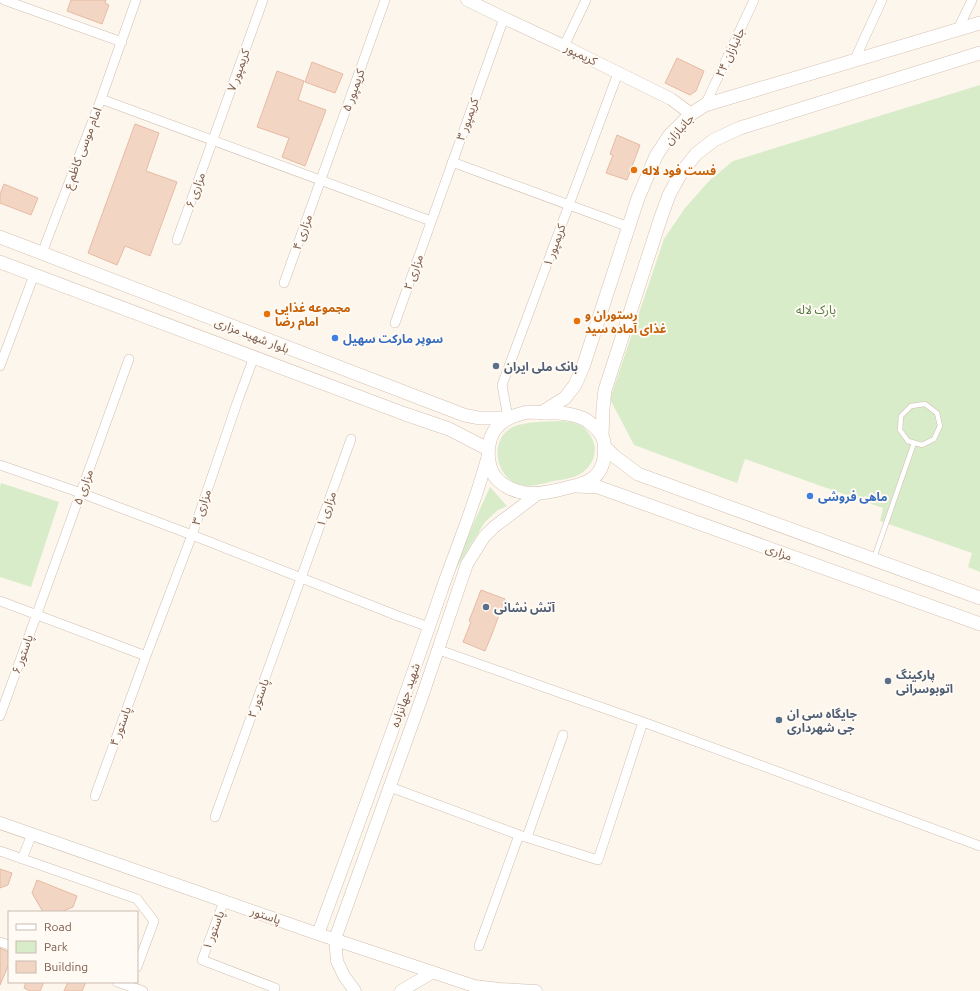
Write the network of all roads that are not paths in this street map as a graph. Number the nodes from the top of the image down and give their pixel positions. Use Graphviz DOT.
graph roads {
  1 [pos="3,0"];
  2 [pos="136,0"];
  3 [pos="263,0"];
  4 [pos="385,0"];
  5 [pos="467,0"];
  6 [pos="586,0"];
  7 [pos="754,0"];
  8 [pos="882,0"];
  9 [pos="972,0"];
  10 [pos="0,6"];
  11 [pos="504,18"];
  12 [pos="980,23"];
  13 [pos="958,29"];
  14 [pos="122,42"];
  15 [pos="564,46"];
  16 [pos="980,53"];
  17 [pos="854,61"];
  18 [pos="618,72"];
  19 [pos="101,99"];
  20 [pos="706,104"];
  21 [pos="691,114"];
  22 [pos="213,140"];
  23 [pos="452,162"];
  24 [pos="321,180"];
  25 [pos="569,205"];
  26 [pos="431,221"];
  27 [pos="629,227"];
  28 [pos="0,237"];
  29 [pos="177,240"];
  30 [pos="42,253"];
  31 [pos="0,262"];
  32 [pos="34,275"];
  33 [pos="284,283"];
  34 [pos="395,323"];
  35 [pos="254,358"];
  36 [pos="129,359"];
  37 [pos="0,366"];
  38 [pos="541,413"];
  39 [pos="508,418"];
  40 [pos="351,439"];
  41 [pos="603,441"];
  42 [pos="914,443"];
  43 [pos="488,452"];
  44 [pos="0,465"];
  45 [pos="576,486"];
  46 [pos="81,493"];
  47 [pos="539,493"];
  48 [pos="192,535"];
  49 [pos="874,559"];
  50 [pos="301,578"];
  51 [pos="980,598"];
  52 [pos="0,601"];
  53 [pos="37,614"];
  54 [pos="980,624"];
  55 [pos="430,627"];
  56 [pos="445,632"];
  57 [pos="438,650"];
  58 [pos="146,656"];
  59 [pos="0,716"];
  60 [pos="643,722"];
  61 [pos="563,735"];
  62 [pos="390,788"];
  63 [pos="95,796"];
  64 [pos="215,817"];
  65 [pos="0,823"];
  66 [pos="32,834"];
  67 [pos="523,836"];
  68 [pos="980,846"];
  69 [pos="0,852"];
  70 [pos="22,859"];
  71 [pos="224,901"];
  72 [pos="318,934"];
  73 [pos="335,939"];
  74 [pos="479,946"];
  75 [pos="138,964"];
  76 [pos="433,972"];
  77 [pos="131,984"];
  78 [pos="143,991"];
  79 [pos="274,991"];
  80 [pos="355,991"];
  81 [pos="401,991"];
  82 [pos="536,991"];
  83 [pos="539,991"];
  1 -- 10 [label="street"];
  1 -- 14 [label="street"];
  2 -- 14 [label="street, امام موسی کاظم ع"];
  3 -- 22 [label="street, کریمپور ۷"];
  4 -- 24 [label="street, کریمپور ۵"];
  5 -- 11 [label="street, کریمپور"];
  6 -- 15 [label="street"];
  7 -- 20 [label="street, جانبازان ۲۴"];
  8 -- 17 [label="street"];
  9 -- 13 [label="street"];
  11 -- 15 [label="street, کریمپور"];
  11 -- 23 [label="street, کریمپور ۳"];
  12 -- 13 [label="main road, جانبازان"];
  13 -- 17 [label="main road, جانبازان"];
  14 -- 19 [label="street, امام موسی کاظم ع"];
  15 -- 18 [label="street, کریمپور"];
  16 -- 41 [label="main road"];
  17 -- 20 [label="main road, جانبازان"];
  18 -- 21 [label="street, کریمپور"];
  18 -- 25 [label="street, کریمپور ۱"];
  19 -- 22 [label="street"];
  19 -- 30 [label="street, امام موسی کاظم ع"];
  20 -- 21 [label="main road, جانبازان"];
  21 -- 27 [label="main road, جانبازان"];
  22 -- 24 [label="street"];
  22 -- 29 [label="street, مزاری ۶"];
  23 -- 25 [label="street"];
  23 -- 26 [label="street, کریمپور ۳"];
  24 -- 26 [label="street"];
  24 -- 33 [label="street, مزاری ۴"];
  25 -- 27 [label="street"];
  25 -- 39 [label="street, کریمپور ۱"];
  26 -- 34 [label="street, مزاری ۲"];
  27 -- 38 [label="main road, جانبازان"];
  28 -- 30 [label="main road, بلوار شهید مزاری"];
  30 -- 32 [label="main road"];
  30 -- 39 [label="main road, بلوار شهید مزاری"];
  31 -- 32 [label="main road, بلوار شهید مزاری"];
  32 -- 35 [label="main road, بلوار شهید مزاری"];
  32 -- 37 [label="street"];
  35 -- 43 [label="main road, بلوار شهید مزاری"];
  35 -- 48 [label="street, مزاری ۳"];
  36 -- 46 [label="street, مزاری ۵"];
  38 -- 39 [label="main road"];
  38 -- 41 [label="main road"];
  39 -- 43 [label="main road"];
  40 -- 50 [label="street, مزاری ۱"];
  41 -- 45 [label="main road"];
  41 -- 49 [label="main road"];
  42 -- 42 [label="lane"];
  42 -- 49 [label="lane"];
  43 -- 47 [label="main road"];
  43 -- 55 [label="street, شهید جهانزاده"];
  44 -- 46 [label="street"];
  45 -- 47 [label="main road"];
  45 -- 54 [label="main road, مزاری"];
  46 -- 48 [label="street"];
  46 -- 53 [label="street, مزاری ۵"];
  47 -- 56 [label="street, شهید جهانزاده"];
  48 -- 50 [label="street"];
  48 -- 58 [label="street, مزاری ۳"];
  49 -- 51 [label="main road"];
  50 -- 55 [label="street"];
  50 -- 64 [label="street, پاستور ۲"];
  52 -- 53 [label="street"];
  53 -- 58 [label="street"];
  53 -- 59 [label="street, پاستور ۶"];
  55 -- 56 [label="street"];
  55 -- 72 [label="street, شهید جهانزاده"];
  56 -- 57 [label="street, شهید جهانزاده"];
  57 -- 60 [label="street"];
  57 -- 62 [label="street, شهید جهانزاده"];
  58 -- 63 [label="street, پاستور ۴"];
  60 -- 67 [label="street"];
  60 -- 68 [label="street"];
  61 -- 67 [label="street"];
  62 -- 67 [label="street"];
  62 -- 73 [label="street, شهید جهانزاده"];
  65 -- 66 [label="street, پاستور"];
  66 -- 70 [label="street"];
  66 -- 71 [label="street, پاستور"];
  67 -- 74 [label="street"];
  69 -- 70 [label="street"];
  70 -- 75 [label="street"];
  71 -- 72 [label="street, پاستور"];
  71 -- 79 [label="street, پاستور ۱"];
  72 -- 73 [label="street, پاستور"];
  73 -- 76 [label="street, پاستور"];
  73 -- 80 [label="street"];
  76 -- 81 [label="street"];
  76 -- 82 [label="street, پاستور"];
  77 -- 78 [label="street"];
  82 -- 83 [label="lane"];
}
